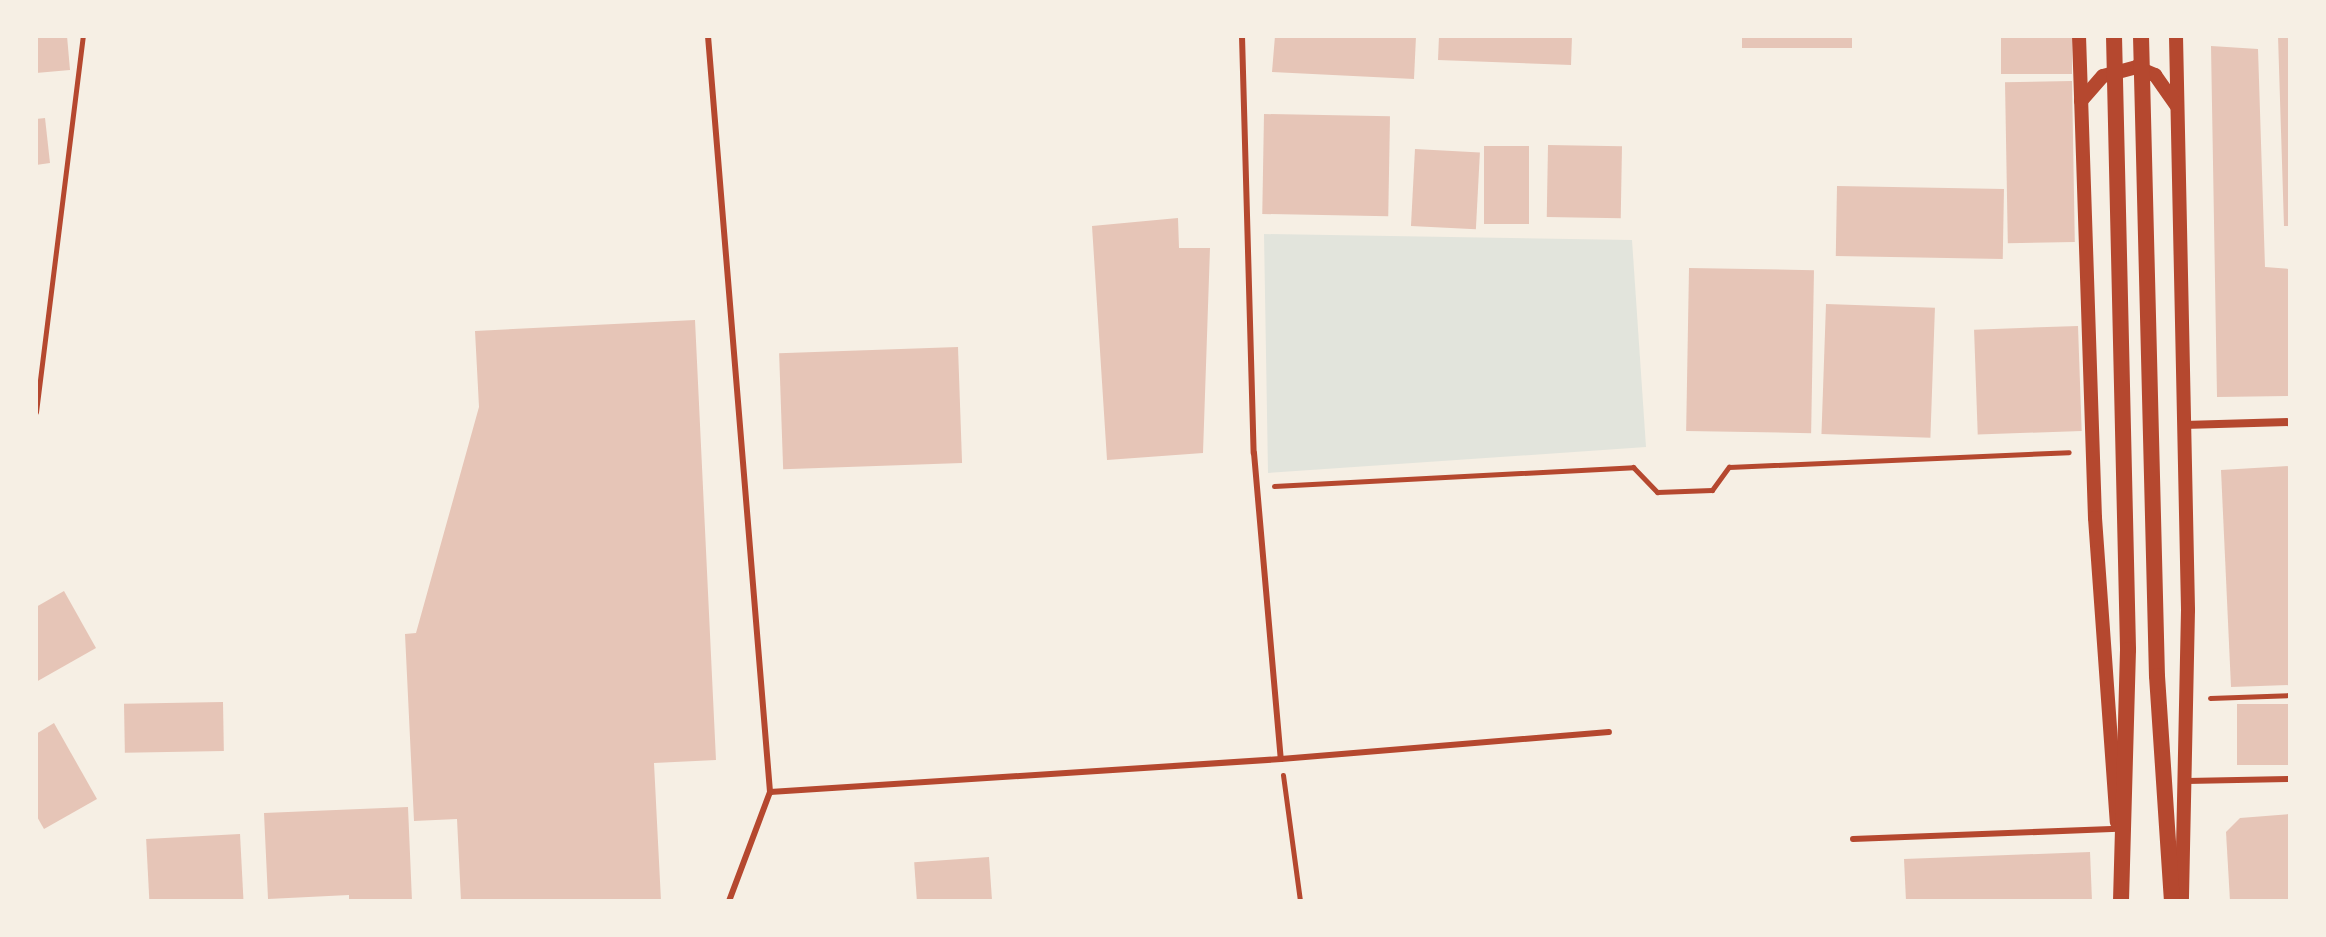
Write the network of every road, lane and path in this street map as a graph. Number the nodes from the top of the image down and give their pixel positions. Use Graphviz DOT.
graph roads {
  1 [pos="83,36"];
  2 [pos="708,36"];
  3 [pos="1242,36"];
  4 [pos="2079,36"];
  5 [pos="2114,36"];
  6 [pos="2141,36"];
  7 [pos="2176,36"];
  8 [pos="2081,101"];
  9 [pos="2178,109"];
  10 [pos="36,412"];
  11 [pos="2290,422"];
  12 [pos="2184,425"];
  13 [pos="2092,451"];
  14 [pos="1257,487"];
  15 [pos="2290,695"];
  16 [pos="2189,698"];
  17 [pos="1609,732"];
  18 [pos="1281,759"];
  19 [pos="2290,779"];
  20 [pos="2187,781"];
  21 [pos="770,792"];
  22 [pos="2118,829"];
  23 [pos="1853,839"];
  24 [pos="2120,850"];
  25 [pos="729,901"];
  26 [pos="1300,901"];
  27 [pos="2121,901"];
  28 [pos="2172,901"];
  29 [pos="2182,901"];
  1 -- 10 [label="path"];
  2 -- 21 [label="lane"];
  3 -- 14 [label="lane"];
  4 -- 8 [label="street"];
  5 -- 24 [label="main road"];
  6 -- 28 [label="main road"];
  7 -- 9 [label="street"];
  8 -- 9 [label="street"];
  8 -- 13 [label="street"];
  9 -- 12 [label="street"];
  11 -- 12 [label="street"];
  12 -- 16 [label="street"];
  13 -- 14 [label="path"];
  13 -- 22 [label="street"];
  14 -- 18 [label="lane"];
  15 -- 16 [label="path"];
  16 -- 20 [label="street"];
  17 -- 18 [label="lane"];
  18 -- 21 [label="lane"];
  18 -- 26 [label="path"];
  19 -- 20 [label="lane"];
  20 -- 29 [label="street"];
  21 -- 25 [label="lane"];
  22 -- 23 [label="lane"];
  22 -- 24 [label="street"];
  24 -- 27 [label="main road"];
}
